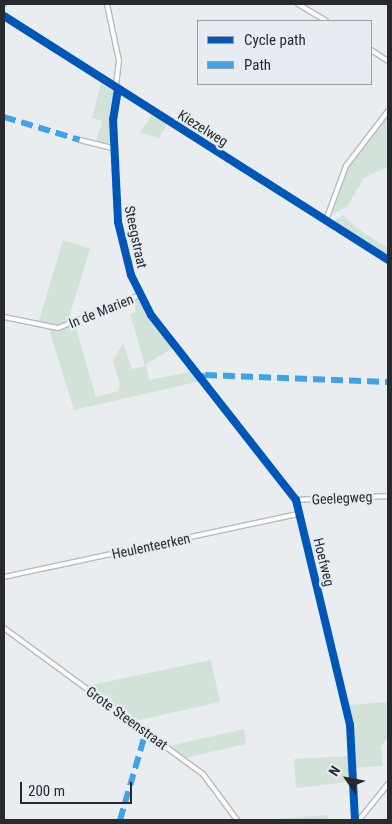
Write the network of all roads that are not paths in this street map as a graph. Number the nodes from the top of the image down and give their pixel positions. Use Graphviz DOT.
graph roads {
  1 [pos="107,4"];
  2 [pos="298,4"];
  3 [pos="4,16"];
  4 [pos="324,20"];
  5 [pos="372,51"];
  6 [pos="388,62"];
  7 [pos="117,88"];
  8 [pos="388,111"];
  9 [pos="80,140"];
  10 [pos="113,148"];
  11 [pos="326,220"];
  12 [pos="388,260"];
  13 [pos="140,296"];
  14 [pos="4,317"];
  15 [pos="177,348"];
  16 [pos="388,496"];
  17 [pos="296,500"];
  18 [pos="299,514"];
  19 [pos="4,577"];
  20 [pos="4,628"];
  21 [pos="388,784"];
  22 [pos="237,820"];
  23 [pos="355,820"];
  24 [pos="359,820"];
  1 -- 7 [label="street, Steegstraat"];
  2 -- 4 [label="street"];
  3 -- 7 [label="main road, Kiezelweg"];
  5 -- 6 [label="street"];
  7 -- 10 [label="street, Steegstraat"];
  7 -- 11 [label="main road, Kiezelweg"];
  8 -- 11 [label="street"];
  9 -- 10 [label="street"];
  10 -- 13 [label="street, Steegstraat"];
  11 -- 12 [label="main road, Kiezelweg"];
  13 -- 14 [label="street, In de Marien"];
  13 -- 15 [label="street, Steegstraat"];
  15 -- 17 [label="street, Hoefweg"];
  16 -- 17 [label="street, Geelegweg"];
  17 -- 18 [label="street, Hoefweg"];
  18 -- 19 [label="street, Heulenteerken"];
  18 -- 23 [label="street, Hoefweg"];
  20 -- 22 [label="street, Grote Steenstraat"];
  21 -- 24 [label="street"];
}
